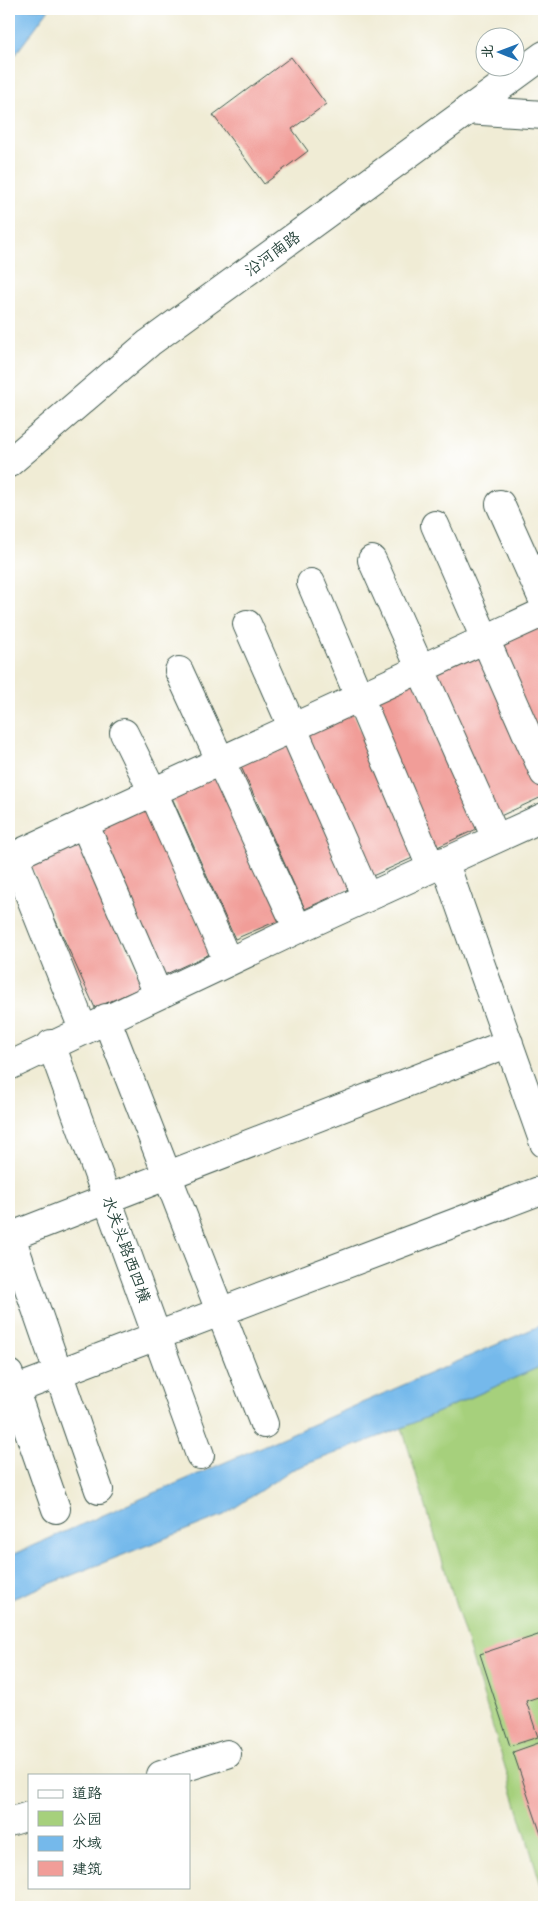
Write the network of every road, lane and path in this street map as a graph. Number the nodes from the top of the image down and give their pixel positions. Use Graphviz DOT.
graph roads {
  1 [pos="544,55"];
  2 [pos="467,110"];
  3 [pos="544,115"];
  4 [pos="9,463"];
  5 [pos="500,504"];
  6 [pos="435,525"];
  7 [pos="372,560"];
  8 [pos="311,584"];
  9 [pos="544,602"];
  10 [pos="544,612"];
  11 [pos="247,624"];
  12 [pos="485,639"];
  13 [pos="420,670"];
  14 [pos="179,671"];
  15 [pos="359,696"];
  16 [pos="292,727"];
  17 [pos="124,733"];
  18 [pos="221,760"];
  19 [pos="544,774"];
  20 [pos="153,792"];
  21 [pos="544,817"];
  22 [pos="84,823"];
  23 [pos="496,838"];
  24 [pos="437,864"];
  25 [pos="367,897"];
  26 [pos="298,929"];
  27 [pos="228,962"];
  28 [pos="158,994"];
  29 [pos="94,1024"];
  30 [pos="509,1043"];
  31 [pos="52,1044"];
  32 [pos="9,1066"];
  33 [pos="544,1143"];
  34 [pos="167,1176"];
  35 [pos="544,1189"];
  36 [pos="108,1198"];
  37 [pos="9,1235"];
  38 [pos="220,1312"];
  39 [pos="158,1335"];
  40 [pos="58,1374"];
  41 [pos="11,1385"];
  42 [pos="264,1424"];
  43 [pos="200,1455"];
  44 [pos="99,1490"];
  45 [pos="56,1509"];
  46 [pos="227,1754"];
  47 [pos="164,1774"];
  48 [pos="28,1816"];
  49 [pos="9,1822"];
  1 -- 2 [label="street, 沿河南路"];
  2 -- 3 [label="street"];
  2 -- 4 [label="street, 沿河南路"];
  5 -- 9 [label="street"];
  6 -- 12 [label="street"];
  7 -- 13 [label="street"];
  8 -- 15 [label="street"];
  10 -- 12 [label="street"];
  11 -- 16 [label="street"];
  12 -- 13 [label="street"];
  12 -- 19 [label="street"];
  13 -- 15 [label="street"];
  13 -- 23 [label="street"];
  14 -- 18 [label="street"];
  15 -- 16 [label="street"];
  15 -- 24 [label="street"];
  16 -- 18 [label="street"];
  16 -- 25 [label="street"];
  17 -- 20 [label="street"];
  18 -- 20 [label="street"];
  18 -- 26 [label="street"];
  20 -- 22 [label="street"];
  20 -- 27 [label="street"];
  21 -- 23 [label="street"];
  22 -- 28 [label="street"];
  22 -- 29 [label="street"];
  23 -- 24 [label="street"];
  24 -- 25 [label="street"];
  24 -- 30 [label="street"];
  25 -- 26 [label="street"];
  26 -- 27 [label="street"];
  27 -- 28 [label="street"];
  28 -- 29 [label="street"];
  29 -- 31 [label="street"];
  29 -- 34 [label="street"];
  30 -- 33 [label="street"];
  30 -- 34 [label="street"];
  31 -- 32 [label="street"];
  31 -- 36 [label="street, 水关头路西四横"];
  34 -- 36 [label="street"];
  34 -- 38 [label="street"];
  35 -- 38 [label="street"];
  36 -- 37 [label="street"];
  36 -- 39 [label="street, 水关头路西四横"];
  37 -- 40 [label="street"];
  38 -- 39 [label="street"];
  38 -- 42 [label="street"];
  39 -- 40 [label="street"];
  39 -- 43 [label="street, 水关头路西四横"];
  40 -- 41 [label="street"];
  40 -- 44 [label="street"];
  41 -- 45 [label="street"];
  46 -- 47 [label="street"];
  48 -- 49 [label="street"];
}
